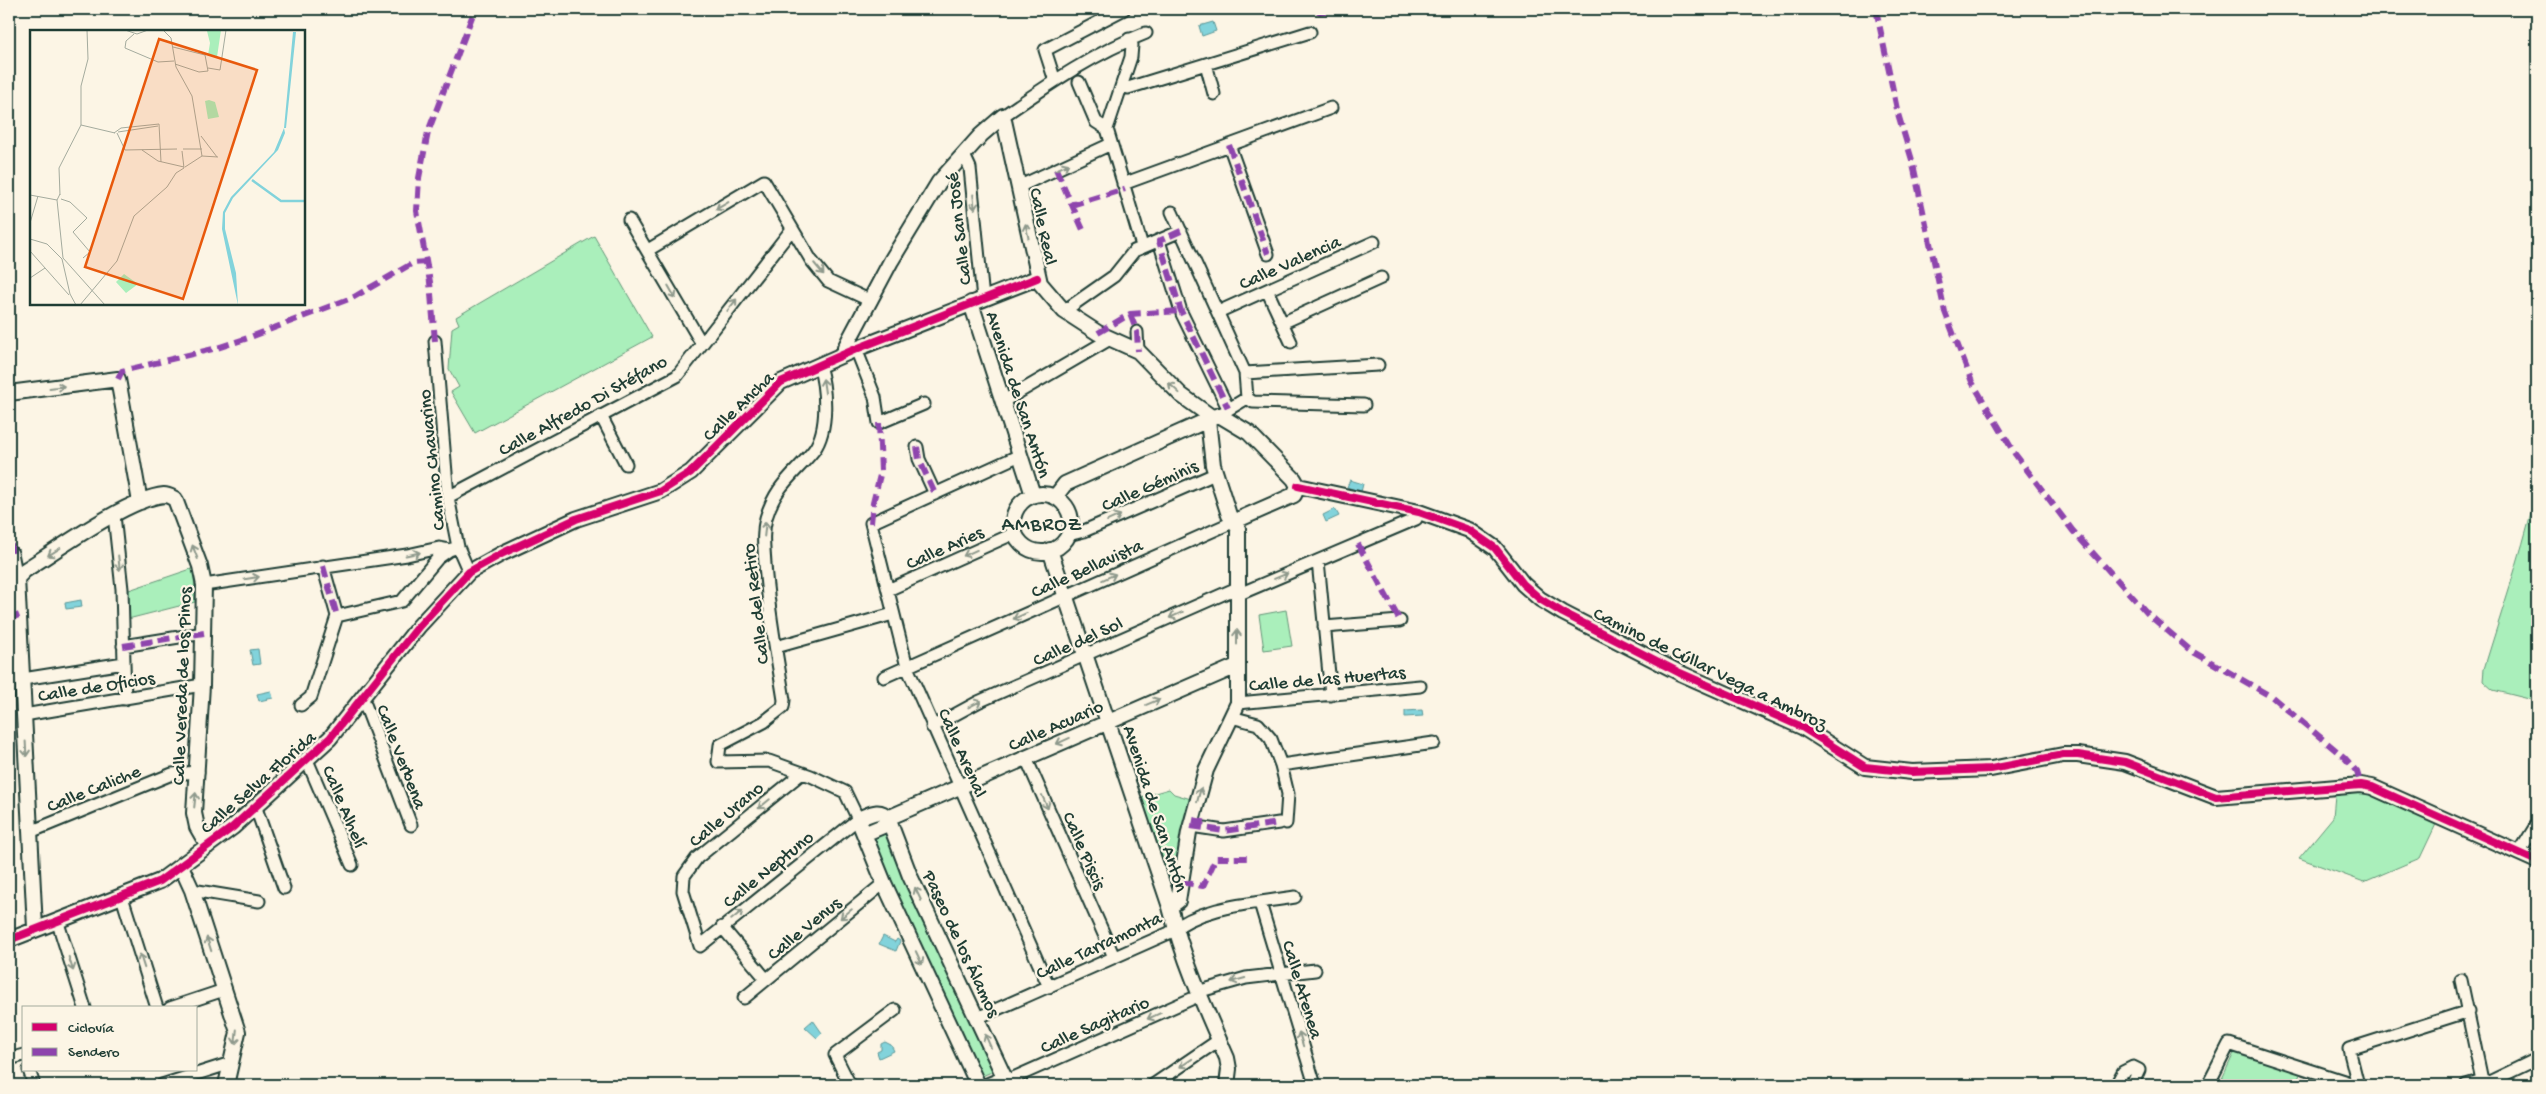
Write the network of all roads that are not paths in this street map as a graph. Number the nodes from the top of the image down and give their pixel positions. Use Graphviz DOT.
graph roads {
  1 [pos="1124,9"];
  2 [pos="1310,32"];
  3 [pos="1146,33"];
  4 [pos="1129,40"];
  5 [pos="1206,64"];
  6 [pos="1055,81"];
  7 [pos="1079,82"];
  8 [pos="1123,86"];
  9 [pos="1214,94"];
  10 [pos="1331,108"];
  11 [pos="1003,116"];
  12 [pos="1107,129"];
  13 [pos="1111,144"];
  14 [pos="1229,145"];
  15 [pos="964,155"];
  16 [pos="1123,184"];
  17 [pos="1018,187"];
  18 [pos="1172,212"];
  19 [pos="629,220"];
  20 [pos="792,229"];
  21 [pos="1181,231"];
  22 [pos="1159,241"];
  23 [pos="1374,242"];
  24 [pos="1142,246"];
  25 [pos="648,250"];
  26 [pos="1268,254"];
  27 [pos="1037,278"];
  28 [pos="1382,278"];
  29 [pos="1268,290"];
  30 [pos="870,301"];
  31 [pos="977,301"];
  32 [pos="1064,311"];
  33 [pos="1218,312"];
  34 [pos="1282,323"];
  35 [pos="1137,332"];
  36 [pos="1110,339"];
  37 [pos="435,341"];
  38 [pos="1291,342"];
  39 [pos="702,344"];
  40 [pos="852,351"];
  41 [pos="1138,352"];
  42 [pos="819,365"];
  43 [pos="1378,365"];
  44 [pos="1245,373"];
  45 [pos="9,393"];
  46 [pos="1247,398"];
  47 [pos="1002,402"];
  48 [pos="924,404"];
  49 [pos="1364,405"];
  50 [pos="1217,415"];
  51 [pos="601,416"];
  52 [pos="917,447"];
  53 [pos="1020,455"];
  54 [pos="626,464"];
  55 [pos="1215,474"];
  56 [pos="1298,486"];
  57 [pos="935,494"];
  58 [pos="1033,495"];
  59 [pos="448,497"];
  60 [pos="1055,497"];
  61 [pos="140,502"];
  62 [pos="1419,512"];
  63 [pos="114,514"];
  64 [pos="1235,521"];
  65 [pos="1015,533"];
  66 [pos="1068,534"];
  67 [pos="448,548"];
  68 [pos="1050,550"];
  69 [pos="12,552"];
  70 [pos="1318,561"];
  71 [pos="323,566"];
  72 [pos="470,572"];
  73 [pos="13,580"];
  74 [pos="204,585"];
  75 [pos="888,590"];
  76 [pos="1237,592"];
  77 [pos="1065,596"];
  78 [pos="893,614"];
  79 [pos="337,616"];
  80 [pos="14,617"];
  81 [pos="1400,621"];
  82 [pos="1324,628"];
  83 [pos="204,632"];
  84 [pos="123,646"];
  85 [pos="776,647"];
  86 [pos="1085,655"];
  87 [pos="124,663"];
  88 [pos="1237,666"];
  89 [pos="907,667"];
  90 [pos="884,677"];
  91 [pos="23,679"];
  92 [pos="202,685"];
  93 [pos="1420,686"];
  94 [pos="1331,695"];
  95 [pos="125,699"];
  96 [pos="363,699"];
  97 [pos="1238,703"];
  98 [pos="301,705"];
  99 [pos="24,715"];
  100 [pos="1231,717"];
  101 [pos="1108,722"];
  102 [pos="932,727"];
  103 [pos="1434,743"];
  104 [pos="1026,758"];
  105 [pos="307,760"];
  106 [pos="1281,765"];
  107 [pos="198,772"];
  108 [pos="802,773"];
  109 [pos="960,786"];
  110 [pos="256,808"];
  111 [pos="858,819"];
  112 [pos="889,821"];
  113 [pos="1192,823"];
  114 [pos="2537,824"];
  115 [pos="411,825"];
  116 [pos="30,832"];
  117 [pos="864,834"];
  118 [pos="208,846"];
  119 [pos="2519,854"];
  120 [pos="2537,861"];
  121 [pos="180,866"];
  122 [pos="352,866"];
  123 [pos="884,883"];
  124 [pos="284,888"];
  125 [pos="192,890"];
  126 [pos="122,897"];
  127 [pos="1295,897"];
  128 [pos="259,901"];
  129 [pos="1260,902"];
  130 [pos="1170,908"];
  131 [pos="58,920"];
  132 [pos="722,927"];
  133 [pos="35,928"];
  134 [pos="1176,928"];
  135 [pos="9,940"];
  136 [pos="700,946"];
  137 [pos="1114,957"];
  138 [pos="1315,970"];
  139 [pos="1281,973"];
  140 [pos="766,979"];
  141 [pos="2461,980"];
  142 [pos="1049,987"];
  143 [pos="224,990"];
  144 [pos="1198,994"];
  145 [pos="744,998"];
  146 [pos="84,1006"];
  147 [pos="156,1006"];
  148 [pos="176,1006"];
  149 [pos="895,1010"];
  150 [pos="2469,1011"];
  151 [pos="977,1018"];
  152 [pos="1219,1040"];
  153 [pos="22,1056"];
  154 [pos="9,1059"];
  155 [pos="2537,1059"];
  156 [pos="231,1063"];
  157 [pos="30,1072"];
  158 [pos="1006,1081"];
  159 [pos="2483,1083"];
  160 [pos="34,1085"];
  161 [pos="162,1085"];
  162 [pos="226,1085"];
  163 [pos="850,1085"];
  164 [pos="978,1085"];
  165 [pos="985,1085"];
  166 [pos="1153,1085"];
  167 [pos="1227,1085"];
  168 [pos="1315,1085"];
  169 [pos="2116,1085"];
  170 [pos="2132,1085"];
  171 [pos="2208,1085"];
  172 [pos="2357,1085"];
  173 [pos="2466,1085"];
  1 -- 6 [label="street"];
  2 -- 5 [label="street"];
  3 -- 4 [label="street"];
  4 -- 6 [label="street"];
  4 -- 8 [label="street"];
  5 -- 8 [label="street"];
  5 -- 9 [label="street"];
  6 -- 11 [label="street"];
  7 -- 12 [label="street"];
  8 -- 12 [label="street"];
  10 -- 14 [label="street"];
  11 -- 15 [label="street"];
  11 -- 17 [label="street, Calle Real"];
  12 -- 13 [label="street"];
  13 -- 16 [label="street"];
  17 -- 13 [label="street, one-way"];
  14 -- 16 [label="street"];
  14 -- 26 [label="street"];
  15 -- 30 [label="street"];
  15 -- 31 [label="street, Calle San José, one-way"];
  16 -- 24 [label="street"];
  27 -- 17 [label="street, Calle Real, one-way"];
  18 -- 21 [label="street"];
  19 -- 25 [label="street"];
  20 -- 25 [label="street, one-way"];
  20 -- 30 [label="street, one-way"];
  39 -- 20 [label="street, Calle Alfredo Di Stéfano, one-way"];
  21 -- 22 [label="street"];
  21 -- 33 [label="street"];
  22 -- 24 [label="street"];
  22 -- 50 [label="street"];
  23 -- 29 [label="street, Calle Valencia"];
  24 -- 32 [label="street"];
  25 -- 39 [label="street, one-way"];
  27 -- 31 [label="street, Calle Ancha"];
  27 -- 32 [label="street, Calle Real"];
  28 -- 34 [label="street"];
  29 -- 33 [label="street, Calle Valencia"];
  29 -- 34 [label="street"];
  30 -- 40 [label="street"];
  31 -- 40 [label="street, Calle Ancha"];
  31 -- 47 [label="street, Avenida de San Antón"];
  32 -- 36 [label="street, Calle Real"];
  33 -- 44 [label="street"];
  34 -- 38 [label="street"];
  35 -- 41 [label="street"];
  36 -- 41 [label="street, Calle Real"];
  36 -- 47 [label="street"];
  37 -- 59 [label="street, Camino Chavarino"];
  39 -- 51 [label="street, Calle Alfredo Di Stéfano"];
  40 -- 42 [label="street, Calle Ancha"];
  40 -- 48 [label="street"];
  50 -- 41 [label="street, Calle Real, one-way"];
  42 -- 72 [label="street, Calle Ancha"];
  85 -- 42 [label="street, Calle del Retiro, one-way"];
  43 -- 44 [label="street"];
  44 -- 46 [label="street"];
  45 -- 61 [label="street, one-way"];
  46 -- 49 [label="street"];
  46 -- 50 [label="street"];
  47 -- 53 [label="street, Avenida de San Antón"];
  50 -- 55 [label="street"];
  50 -- 56 [label="street, Calle Real"];
  50 -- 60 [label="street"];
  51 -- 54 [label="street"];
  51 -- 59 [label="street, Calle Alfredo Di Stéfano"];
  52 -- 57 [label="street"];
  53 -- 57 [label="street"];
  53 -- 58 [label="street, Avenida de San Antón"];
  55 -- 64 [label="street"];
  66 -- 55 [label="street, Calle Géminis, one-way"];
  56 -- 62 [label="street, Camino de Cúllar Vega a Ambroz"];
  56 -- 64 [label="street, Calle Bellavista"];
  57 -- 75 [label="street, Calle Arenal"];
  58 -- 60 [label="street"];
  58 -- 65 [label="street"];
  59 -- 67 [label="street, Camino Chavarino"];
  60 -- 66 [label="street"];
  61 -- 63 [label="street"];
  74 -- 61 [label="street, Calle Vereda de los Pinos, one-way"];
  62 -- 70 [label="street, Calle del Sol"];
  62 -- 119 [label="street, Camino de Cúllar Vega a Ambroz"];
  63 -- 73 [label="street, one-way"];
  63 -- 84 [label="street, one-way"];
  64 -- 76 [label="street"];
  77 -- 64 [label="street, Calle Bellavista, one-way"];
  65 -- 68 [label="street"];
  65 -- 75 [label="street, Calle Aries, one-way"];
  66 -- 68 [label="street"];
  71 -- 67 [label="street, one-way"];
  67 -- 72 [label="street, Camino Chavarino"];
  67 -- 79 [label="street"];
  68 -- 77 [label="street, Avenida de San Antón"];
  69 -- 73 [label="street"];
  76 -- 70 [label="street, Calle del Sol, one-way"];
  70 -- 82 [label="street"];
  74 -- 71 [label="street, one-way"];
  71 -- 79 [label="street"];
  72 -- 96 [label="street, Calle Selva Florida"];
  73 -- 80 [label="street"];
  74 -- 83 [label="street, Calle Vereda de los Pinos"];
  75 -- 78 [label="street, Calle Arenal"];
  76 -- 86 [label="street, Calle del Sol, one-way"];
  88 -- 76 [label="street, one-way"];
  77 -- 86 [label="street, Avenida de San Antón"];
  77 -- 89 [label="street, Calle Bellavista, one-way"];
  78 -- 85 [label="street"];
  78 -- 89 [label="street, Calle Arenal"];
  79 -- 98 [label="street"];
  80 -- 91 [label="street"];
  81 -- 82 [label="street"];
  82 -- 94 [label="street"];
  83 -- 84 [label="street"];
  83 -- 92 [label="street, Calle Vereda de los Pinos"];
  84 -- 87 [label="street"];
  85 -- 108 [label="street, Calle del Retiro"];
  86 -- 101 [label="street, Avenida de San Antón"];
  102 -- 86 [label="street, Calle del Sol, one-way"];
  87 -- 91 [label="street"];
  87 -- 95 [label="street"];
  88 -- 97 [label="street"];
  101 -- 88 [label="street, Calle Acuario, one-way"];
  89 -- 90 [label="street, Calle Bellavista"];
  89 -- 102 [label="street, Calle Arenal"];
  91 -- 99 [label="street"];
  92 -- 95 [label="street, Calle de Oficios"];
  92 -- 107 [label="street, Calle Vereda de los Pinos"];
  93 -- 94 [label="street, Calle de las Huertas"];
  94 -- 97 [label="street, Calle de las Huertas"];
  95 -- 99 [label="street, Calle de Oficios"];
  96 -- 105 [label="street, Calle Selva Florida"];
  96 -- 115 [label="street, Calle Verbena"];
  97 -- 100 [label="street"];
  99 -- 116 [label="street, one-way"];
  100 -- 106 [label="street"];
  113 -- 100 [label="street, one-way"];
  101 -- 104 [label="street, Calle Acuario, one-way"];
  101 -- 130 [label="street, Avenida de San Antón"];
  102 -- 109 [label="street, Calle Arenal"];
  103 -- 106 [label="street"];
  104 -- 109 [label="street, Calle Acuario"];
  104 -- 137 [label="street, Calle Piscis, one-way"];
  105 -- 110 [label="street, Calle Selva Florida"];
  105 -- 122 [label="street, Calle Alhelí"];
  106 -- 113 [label="street"];
  107 -- 116 [label="street, Calle Caliche"];
  118 -- 107 [label="street, Calle Vereda de los Pinos, one-way"];
  108 -- 111 [label="street"];
  108 -- 136 [label="street, Calle Urano, one-way"];
  109 -- 112 [label="street, Calle Acuario"];
  109 -- 142 [label="street, Calle Arenal"];
  110 -- 118 [label="street, Calle Selva Florida"];
  110 -- 124 [label="street"];
  111 -- 112 [label="street"];
  111 -- 117 [label="street"];
  132 -- 111 [label="street, Calle Neptuno, one-way"];
  112 -- 117 [label="street, Calle Acuario"];
  151 -- 112 [label="street, Paseo de los Álamos, one-way"];
  113 -- 130 [label="street"];
  114 -- 119 [label="street"];
  116 -- 133 [label="street"];
  117 -- 123 [label="street"];
  118 -- 121 [label="street, Calle Selva Florida"];
  119 -- 120 [label="street, Camino de Cúllar Vega a Ambroz"];
  121 -- 125 [label="street"];
  121 -- 126 [label="street, Calle Selva Florida"];
  123 -- 140 [label="street, Calle Venus, one-way"];
  123 -- 164 [label="street, one-way"];
  125 -- 128 [label="street"];
  143 -- 125 [label="street, one-way"];
  126 -- 131 [label="street, Calle Selva Florida"];
  147 -- 126 [label="street, one-way"];
  127 -- 129 [label="street, Calle Tarramonta"];
  129 -- 134 [label="street, Calle Tarramonta"];
  129 -- 139 [label="street, Calle Atenea"];
  130 -- 134 [label="street, Avenida de San Antón"];
  131 -- 133 [label="street, Calle Selva Florida"];
  131 -- 146 [label="street, one-way"];
  132 -- 136 [label="street, Calle Neptuno"];
  132 -- 140 [label="street"];
  133 -- 135 [label="street, Calle Selva Florida"];
  134 -- 137 [label="street, Calle Tarramonta"];
  134 -- 144 [label="street, Avenida de San Antón"];
  137 -- 142 [label="street, Calle Tarramonta"];
  138 -- 139 [label="street, Calle Sagitario"];
  139 -- 144 [label="street, Calle Sagitario, one-way"];
  168 -- 139 [label="street, Calle Atenea, one-way"];
  140 -- 145 [label="street, Calle Venus"];
  141 -- 150 [label="street"];
  142 -- 151 [label="street, Calle Tarramonta"];
  143 -- 148 [label="street"];
  143 -- 156 [label="street, one-way"];
  144 -- 152 [label="street, Avenida de San Antón"];
  144 -- 158 [label="street, Calle Sagitario, one-way"];
  149 -- 163 [label="street"];
  150 -- 159 [label="street"];
  150 -- 172 [label="street"];
  158 -- 151 [label="street, Paseo de los Álamos, one-way"];
  152 -- 166 [label="street, one-way"];
  152 -- 167 [label="street, Avenida de San Antón"];
  153 -- 154 [label="street"];
  155 -- 159 [label="street"];
  156 -- 161 [label="street"];
  156 -- 162 [label="street"];
  157 -- 160 [label="street"];
  158 -- 165 [label="street"];
  159 -- 173 [label="street"];
  169 -- 170 [label="street"];
  171 -- 172 [label="street"];
}
